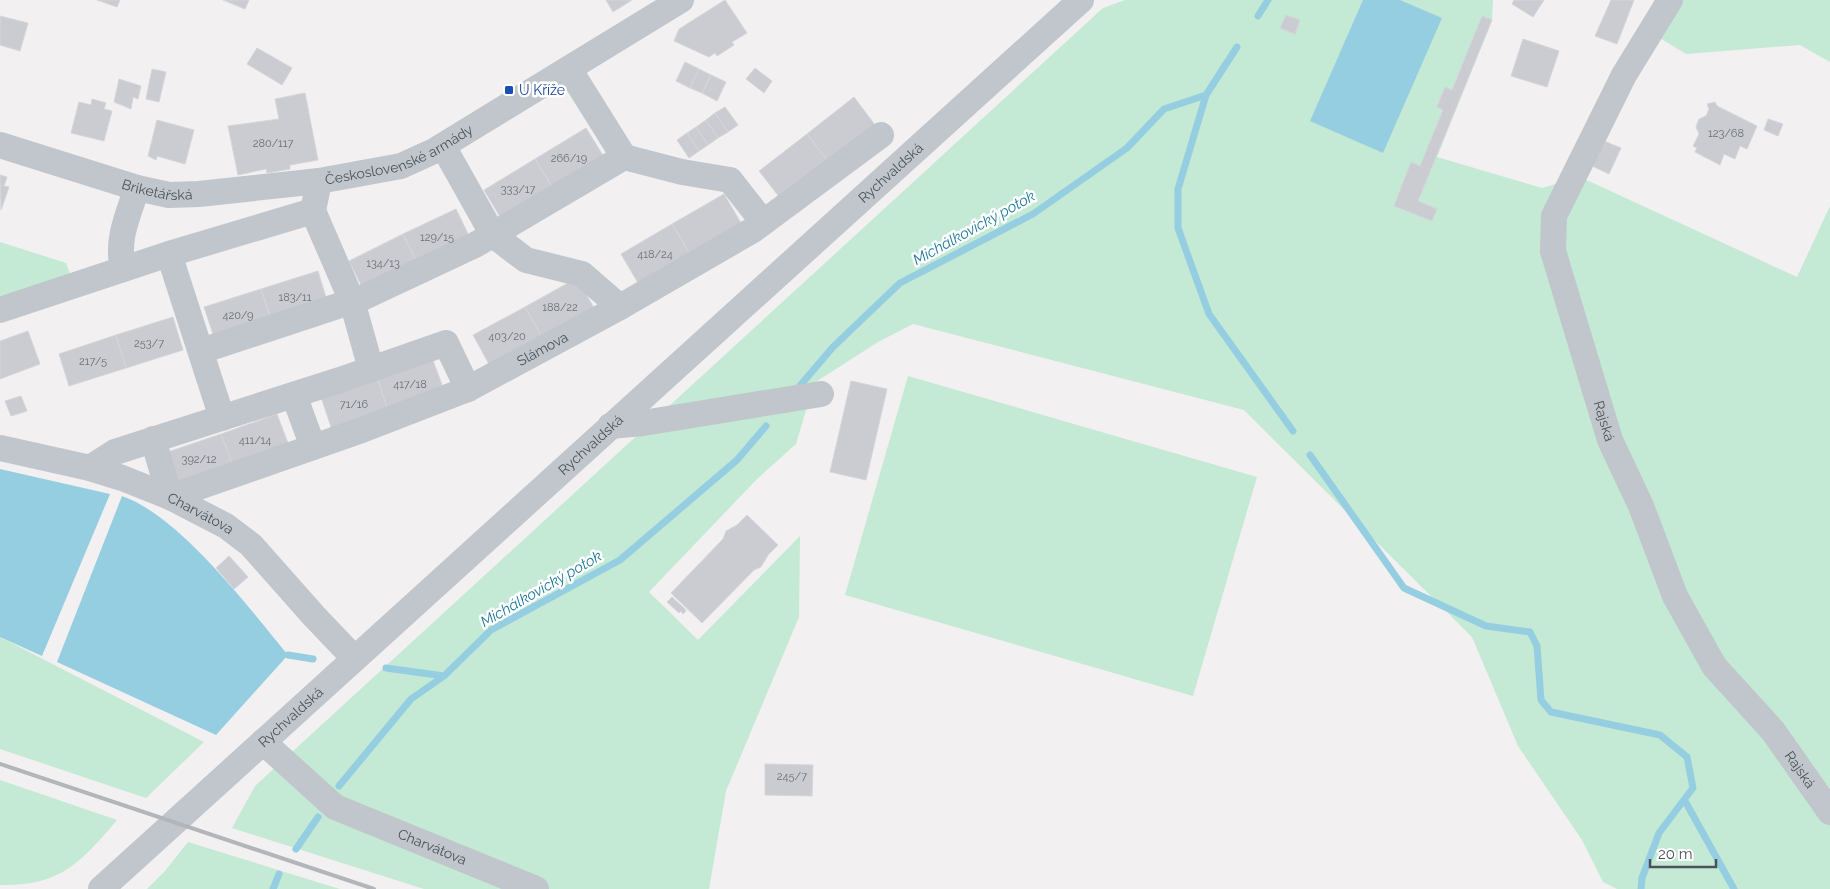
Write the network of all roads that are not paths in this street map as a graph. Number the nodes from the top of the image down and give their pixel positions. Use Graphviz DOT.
graph roads {
  1 [pos="681,0"];
  2 [pos="1081,0"];
  3 [pos="1670,0"];
  4 [pos="569,69"];
  5 [pos="882,135"];
  6 [pos="0,145"];
  7 [pos="443,146"];
  8 [pos="624,157"];
  9 [pos="319,181"];
  10 [pos="137,188"];
  11 [pos="313,211"];
  12 [pos="763,222"];
  13 [pos="493,235"];
  14 [pos="168,254"];
  15 [pos="123,269"];
  16 [pos="352,302"];
  17 [pos="620,307"];
  18 [pos="0,310"];
  19 [pos="201,351"];
  20 [pos="371,369"];
  21 [pos="468,389"];
  22 [pos="821,394"];
  23 [pos="294,395"];
  24 [pos="222,418"];
  25 [pos="610,426"];
  26 [pos="154,440"];
  27 [pos="313,447"];
  28 [pos="0,448"];
  29 [pos="90,468"];
  30 [pos="170,497"];
  31 [pos="354,658"];
  32 [pos="263,742"];
  33 [pos="1830,812"];
  34 [pos="101,889"];
  35 [pos="536,889"];
  1 -- 4 [label="street, Československé armády"];
  2 -- 25 [label="street, Rychvaldská"];
  3 -- 33 [label="street, Rajská"];
  4 -- 7 [label="street, Československé armády"];
  4 -- 8 [label="street"];
  5 -- 12 [label="street, Slámova"];
  6 -- 10 [label="street, Briketářská"];
  7 -- 9 [label="street, Československé armády"];
  7 -- 13 [label="street"];
  8 -- 12 [label="street"];
  8 -- 13 [label="street"];
  9 -- 10 [label="street, Briketářská"];
  9 -- 11 [label="street, Československé armády"];
  10 -- 15 [label="street"];
  11 -- 14 [label="street"];
  11 -- 16 [label="street"];
  12 -- 17 [label="street, Slámova"];
  13 -- 16 [label="street"];
  13 -- 17 [label="street"];
  14 -- 15 [label="street"];
  14 -- 19 [label="street"];
  15 -- 18 [label="street"];
  16 -- 19 [label="street"];
  16 -- 20 [label="street"];
  17 -- 21 [label="street, Slámova"];
  19 -- 24 [label="street"];
  20 -- 21 [label="street"];
  20 -- 23 [label="street"];
  21 -- 27 [label="street, Slámova"];
  22 -- 25 [label="street"];
  23 -- 24 [label="street"];
  23 -- 27 [label="street"];
  24 -- 26 [label="street"];
  25 -- 31 [label="street, Rychvaldská"];
  26 -- 29 [label="street"];
  26 -- 30 [label="street"];
  27 -- 30 [label="street, Slámova"];
  28 -- 29 [label="street, Charvátova"];
  29 -- 30 [label="street, Charvátova"];
  30 -- 31 [label="street, Charvátova"];
  31 -- 32 [label="street, Rychvaldská"];
  32 -- 34 [label="street, Rychvaldská"];
  32 -- 35 [label="street, Charvátova"];
}
